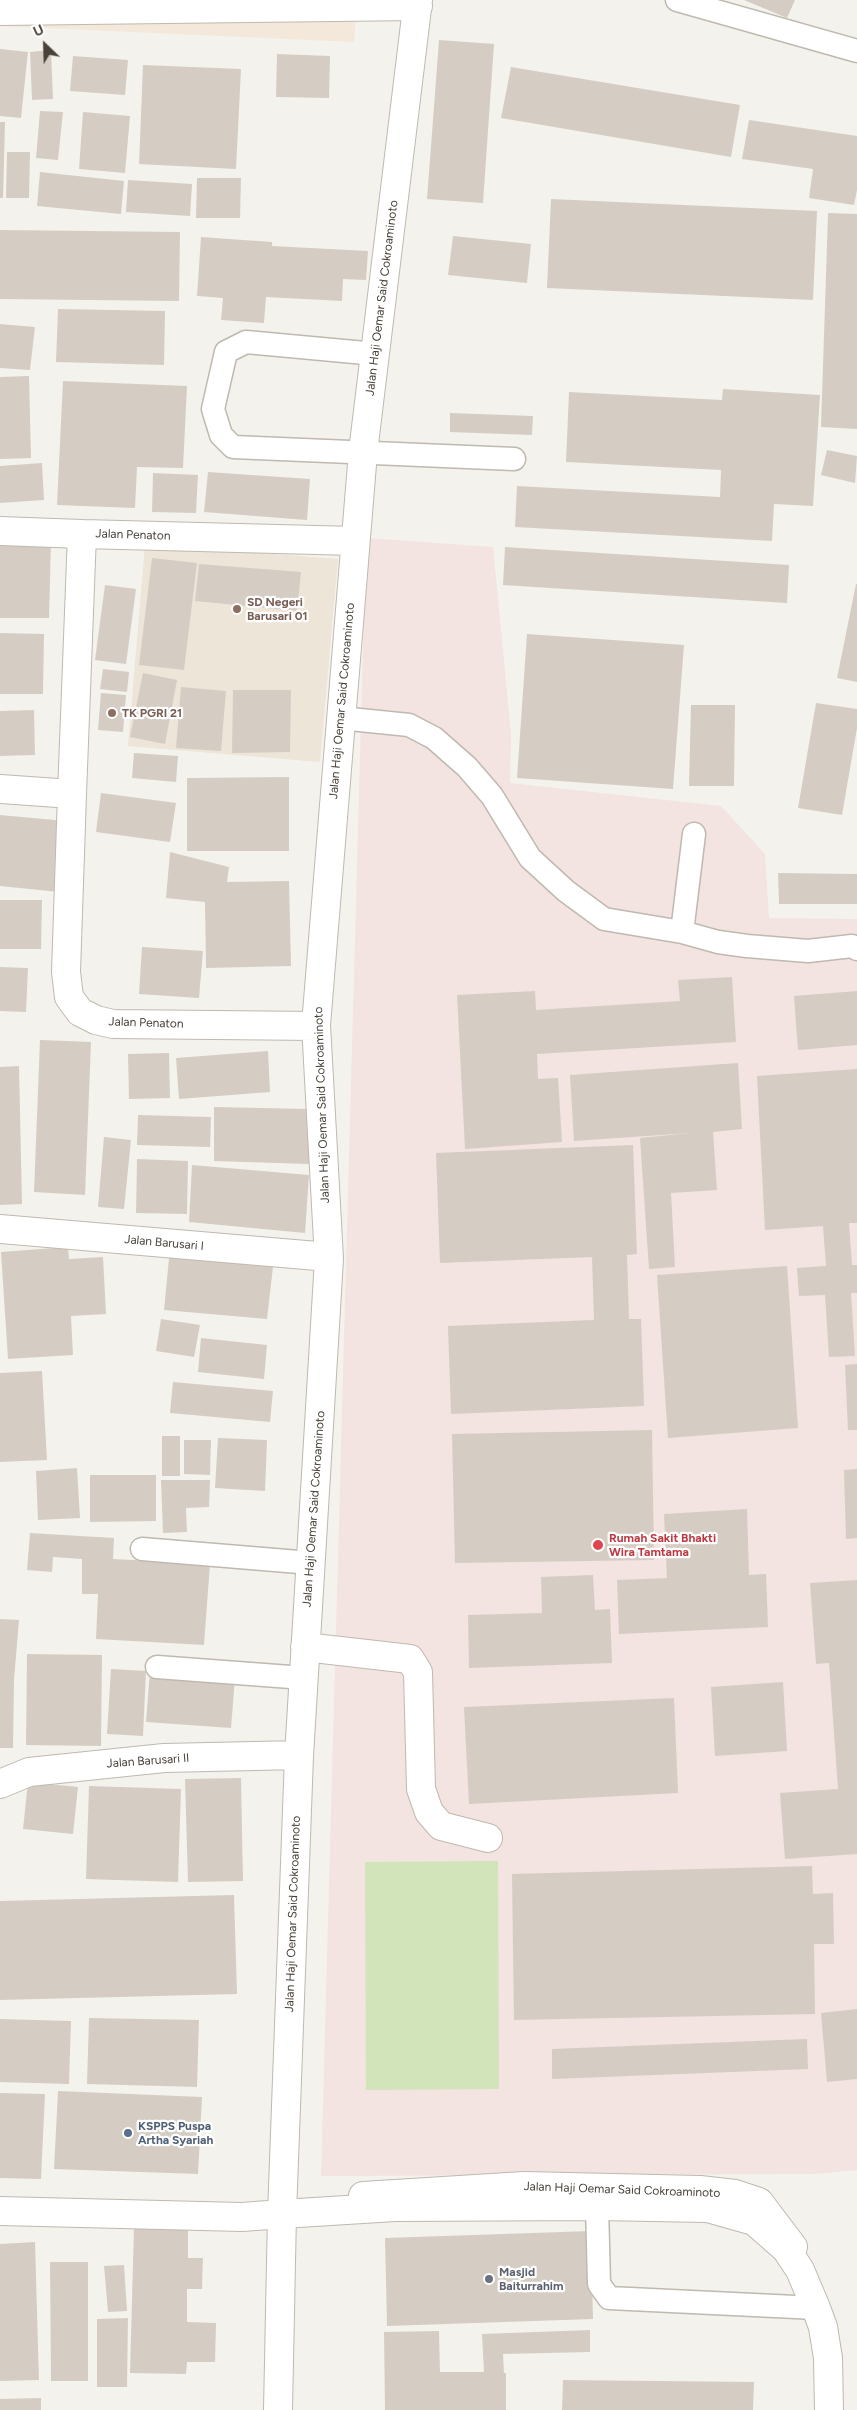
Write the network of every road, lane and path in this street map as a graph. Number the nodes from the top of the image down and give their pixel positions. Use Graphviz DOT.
graph roads {
  1 [pos="677,0"];
  2 [pos="418,3"];
  3 [pos="3,8"];
  4 [pos="857,51"];
  5 [pos="376,354"];
  6 [pos="363,452"];
  7 [pos="514,459"];
  8 [pos="0,531"];
  9 [pos="82,534"];
  10 [pos="355,541"];
  11 [pos="340,718"];
  12 [pos="0,788"];
  13 [pos="72,794"];
  14 [pos="694,834"];
  15 [pos="682,932"];
  16 [pos="857,949"];
  17 [pos="316,1026"];
  18 [pos="0,1229"];
  19 [pos="328,1257"];
  20 [pos="142,1549"];
  21 [pos="311,1563"];
  22 [pos="306,1647"];
  23 [pos="156,1667"];
  24 [pos="304,1678"];
  25 [pos="299,1755"];
  26 [pos="0,1784"];
  27 [pos="488,1838"];
  28 [pos="596,2206"];
  29 [pos="283,2209"];
  30 [pos="0,2211"];
  31 [pos="816,2308"];
  32 [pos="278,2410"];
  33 [pos="829,2410"];
  34 [pos="840,2410"];
  1 -- 4 [label="lane"];
  2 -- 3 [label="street"];
  2 -- 5 [label="street, Jalan Haji Oemar Said Cokroaminoto"];
  5 -- 6 [label="street, Jalan Haji Oemar Said Cokroaminoto"];
  5 -- 6 [label="lane"];
  6 -- 7 [label="lane"];
  6 -- 10 [label="street, Jalan Haji Oemar Said Cokroaminoto"];
  8 -- 9 [label="street"];
  9 -- 10 [label="street, Jalan Penaton"];
  9 -- 13 [label="street, Jalan Penaton"];
  10 -- 11 [label="street, Jalan Haji Oemar Said Cokroaminoto"];
  11 -- 15 [label="lane"];
  11 -- 17 [label="street, Jalan Haji Oemar Said Cokroaminoto"];
  12 -- 13 [label="street"];
  13 -- 17 [label="street, Jalan Penaton"];
  14 -- 15 [label="lane"];
  15 -- 16 [label="lane"];
  17 -- 19 [label="street, Jalan Haji Oemar Said Cokroaminoto"];
  18 -- 19 [label="street, Jalan Barusari I"];
  19 -- 21 [label="street, Jalan Haji Oemar Said Cokroaminoto"];
  20 -- 21 [label="lane"];
  21 -- 22 [label="street, Jalan Haji Oemar Said Cokroaminoto"];
  22 -- 24 [label="street, Jalan Haji Oemar Said Cokroaminoto"];
  22 -- 27 [label="street"];
  23 -- 24 [label="lane"];
  24 -- 25 [label="street, Jalan Haji Oemar Said Cokroaminoto"];
  25 -- 26 [label="street, Jalan Barusari II"];
  25 -- 29 [label="street, Jalan Haji Oemar Said Cokroaminoto"];
  28 -- 29 [label="street, Jalan Haji Oemar Said Cokroaminoto"];
  28 -- 31 [label="street, Jalan Haji Oemar Said Cokroaminoto"];
  28 -- 31 [label="lane"];
  29 -- 30 [label="street, Jalan Haji Oemar Said Cokroaminoto"];
  29 -- 32 [label="street, Jalan Haji Oemar Said Cokroaminoto"];
  29 -- 34 [label="street, Jalan Haji Oemar Said Cokroaminoto"];
  31 -- 33 [label="street, Jalan Haji Oemar Said Cokroaminoto"];
}
